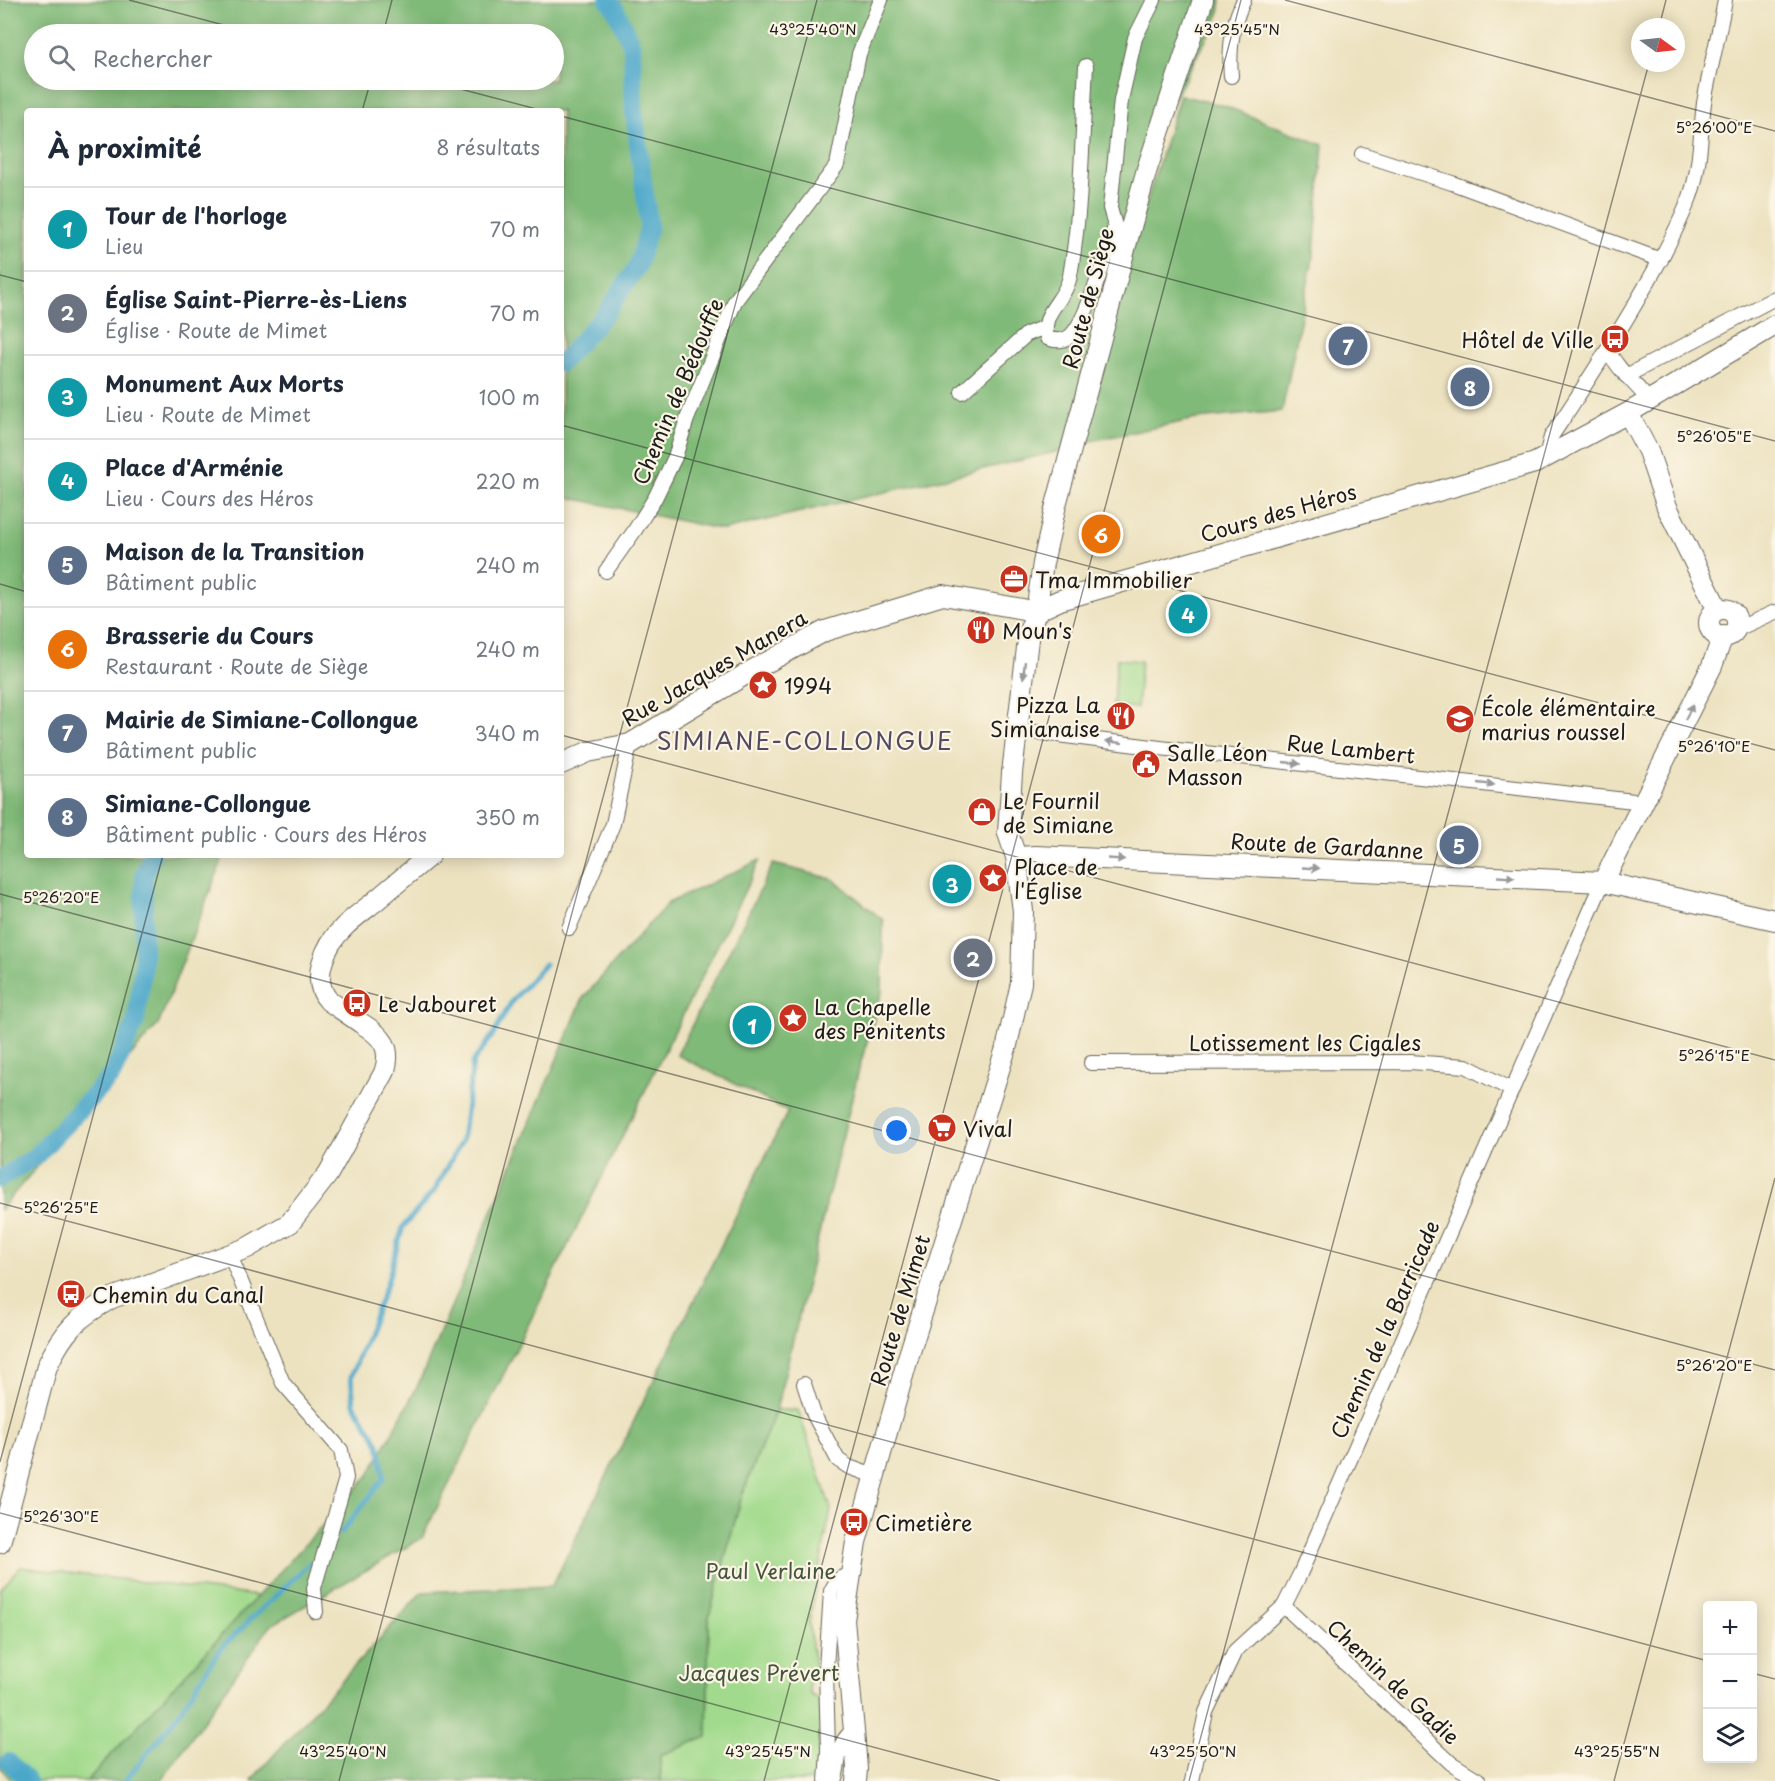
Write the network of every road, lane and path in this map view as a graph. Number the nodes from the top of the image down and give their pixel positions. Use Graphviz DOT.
graph roads {
  1 [pos="881,0"];
  2 [pos="1154,0"];
  3 [pos="1203,0"];
  4 [pos="1244,0"];
  5 [pos="1725,0"];
  6 [pos="1086,66"];
  7 [pos="1231,76"];
  8 [pos="1362,154"];
  9 [pos="1121,232"];
  10 [pos="1661,260"];
  11 [pos="1775,298"];
  12 [pos="1775,325"];
  13 [pos="1045,327"];
  14 [pos="1611,344"];
  15 [pos="1626,376"];
  16 [pos="962,392"];
  17 [pos="1649,401"];
  18 [pos="1628,413"];
  19 [pos="1541,459"];
  20 [pos="606,571"];
  21 [pos="1775,612"];
  22 [pos="1036,613"];
  23 [pos="1729,633"];
  24 [pos="1018,730"];
  25 [pos="630,744"];
  26 [pos="564,763"];
  27 [pos="1643,802"];
  28 [pos="1016,857"];
  29 [pos="426,858"];
  30 [pos="1603,882"];
  31 [pos="1775,920"];
  32 [pos="569,928"];
  33 [pos="1091,1063"];
  34 [pos="1512,1090"];
  35 [pos="230,1255"];
  36 [pos="804,1384"];
  37 [pos="874,1476"];
  38 [pos="0,1543"];
  39 [pos="850,1578"];
  40 [pos="1284,1606"];
  41 [pos="316,1612"];
  42 [pos="854,1731"];
  43 [pos="826,1781"];
  44 [pos="834,1781"];
  45 [pos="856,1781"];
  46 [pos="1192,1781"];
  47 [pos="1480,1781"];
  1 -- 20 [label="street, Chemin de Bédouffe"];
  2 -- 9 [label="street"];
  3 -- 9 [label="main road, Route de Siège"];
  4 -- 7 [label="street"];
  5 -- 10 [label="street"];
  6 -- 13 [label="street"];
  8 -- 10 [label="street"];
  9 -- 13 [label="street"];
  9 -- 22 [label="main road, Route de Siège"];
  10 -- 14 [label="street"];
  11 -- 15 [label="street"];
  12 -- 17 [label="main road, Cours des Héros"];
  13 -- 16 [label="street"];
  14 -- 15 [label="street"];
  14 -- 19 [label="street"];
  15 -- 17 [label="street"];
  17 -- 18 [label="main road, Cours des Héros"];
  18 -- 19 [label="main road, Cours des Héros"];
  18 -- 23 [label="main road"];
  19 -- 22 [label="main road, Cours des Héros"];
  21 -- 23 [label="street"];
  22 -- 24 [label="main road, Route de Siège, one-way"];
  22 -- 25 [label="main road, Rue Jacques Manera"];
  27 -- 23 [label="main road, one-way"];
  24 -- 27 [label="street, Rue Lambert"];
  24 -- 28 [label="main road, Route de Mimet"];
  25 -- 26 [label="main road, Rue Jacques Manera"];
  25 -- 32 [label="street"];
  27 -- 30 [label="main road"];
  28 -- 30 [label="main road, Route de Gardanne, one-way"];
  28 -- 37 [label="main road, Route de Mimet"];
  29 -- 35 [label="main road"];
  30 -- 31 [label="main road, Route de Gardanne"];
  30 -- 34 [label="street, Chemin de la Barricade"];
  33 -- 34 [label="street, Lotissement les Cigales"];
  34 -- 40 [label="street, Chemin de la Barricade"];
  35 -- 38 [label="main road"];
  35 -- 41 [label="street"];
  36 -- 37 [label="street"];
  37 -- 39 [label="main road, Route de Mimet"];
  39 -- 42 [label="main road, Route de Mimet"];
  39 -- 43 [label="street"];
  40 -- 46 [label="street, Chemin de la Barricade"];
  40 -- 47 [label="street, Chemin de Gadie"];
  42 -- 44 [label="street"];
  42 -- 45 [label="main road, Route de Mimet"];
}
